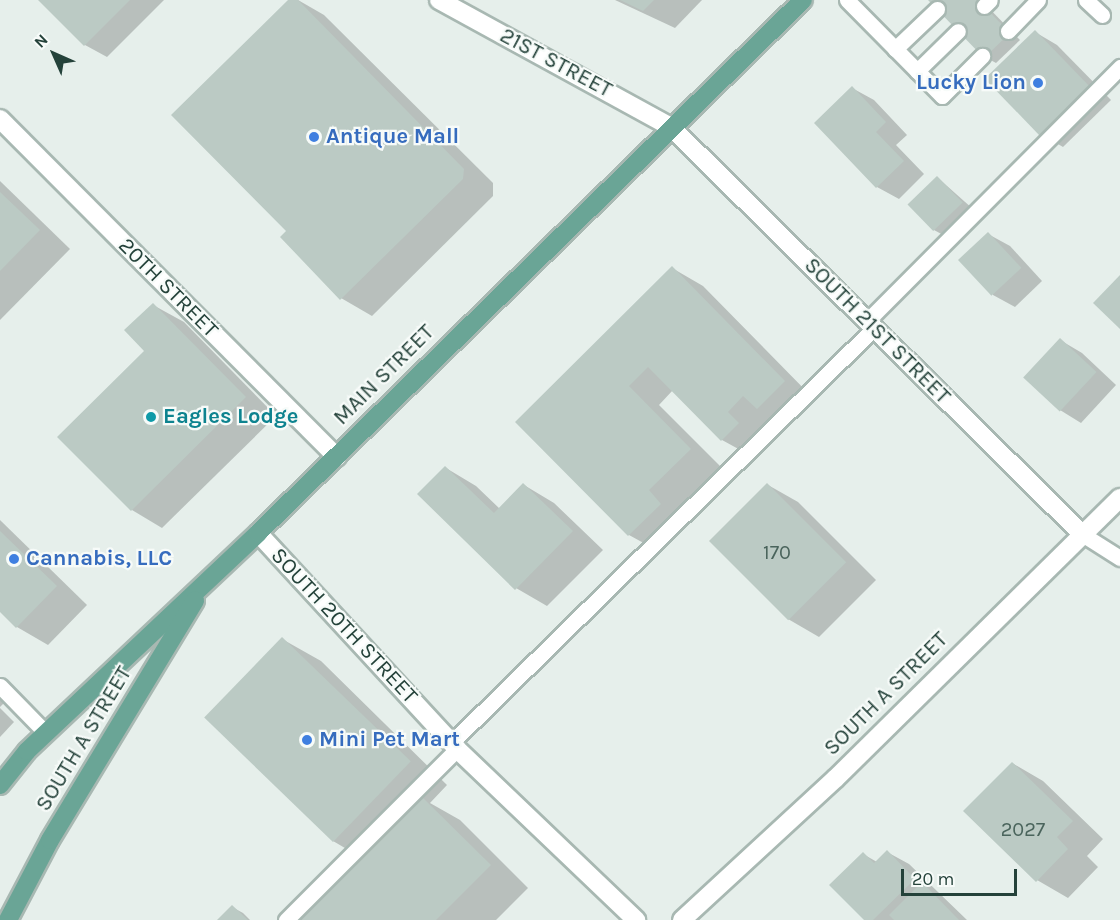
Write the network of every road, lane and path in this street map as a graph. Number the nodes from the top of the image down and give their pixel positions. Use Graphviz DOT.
graph roads {
  1 [pos="439,0"];
  2 [pos="803,0"];
  3 [pos="847,0"];
  4 [pos="1038,0"];
  5 [pos="1086,0"];
  6 [pos="937,9"];
  7 [pos="1102,15"];
  8 [pos="958,31"];
  9 [pos="1008,31"];
  10 [pos="895,49"];
  11 [pos="982,56"];
  12 [pos="1120,67"];
  13 [pos="917,71"];
  14 [pos="0,120"];
  15 [pos="671,127"];
  16 [pos="871,325"];
  17 [pos="337,457"];
  18 [pos="1120,498"];
  19 [pos="258,533"];
  20 [pos="1082,534"];
  21 [pos="1120,558"];
  22 [pos="206,584"];
  23 [pos="0,686"];
  24 [pos="46,733"];
  25 [pos="454,746"];
  26 [pos="0,785"];
  27 [pos="8,920"];
  28 [pos="286,920"];
  29 [pos="636,920"];
  30 [pos="682,920"];
  1 -- 15 [label="street, 21ST STREET"];
  2 -- 15 [label="main road, MAIN STREET"];
  3 -- 10 [label="lane"];
  4 -- 9 [label="lane"];
  5 -- 7 [label="lane"];
  6 -- 10 [label="lane"];
  8 -- 13 [label="lane"];
  10 -- 13 [label="lane"];
  11 -- 13 [label="lane"];
  12 -- 16 [label="lane"];
  14 -- 17 [label="street, 20TH STREET"];
  15 -- 16 [label="street, SOUTH 21ST STREET"];
  15 -- 17 [label="main road, MAIN STREET"];
  16 -- 20 [label="street, SOUTH 21ST STREET"];
  16 -- 25 [label="lane"];
  17 -- 19 [label="main road, MAIN STREET"];
  18 -- 20 [label="street, SOUTH A STREET"];
  19 -- 22 [label="main road, MAIN STREET"];
  19 -- 25 [label="street, SOUTH 20TH STREET"];
  20 -- 21 [label="lane"];
  20 -- 30 [label="street, SOUTH A STREET"];
  22 -- 24 [label="main road, MAIN STREET"];
  22 -- 27 [label="main road, SOUTH A STREET"];
  23 -- 24 [label="lane"];
  24 -- 26 [label="main road, MAIN STREET"];
  25 -- 28 [label="lane"];
  25 -- 29 [label="street, SOUTH 20TH STREET"];
}
